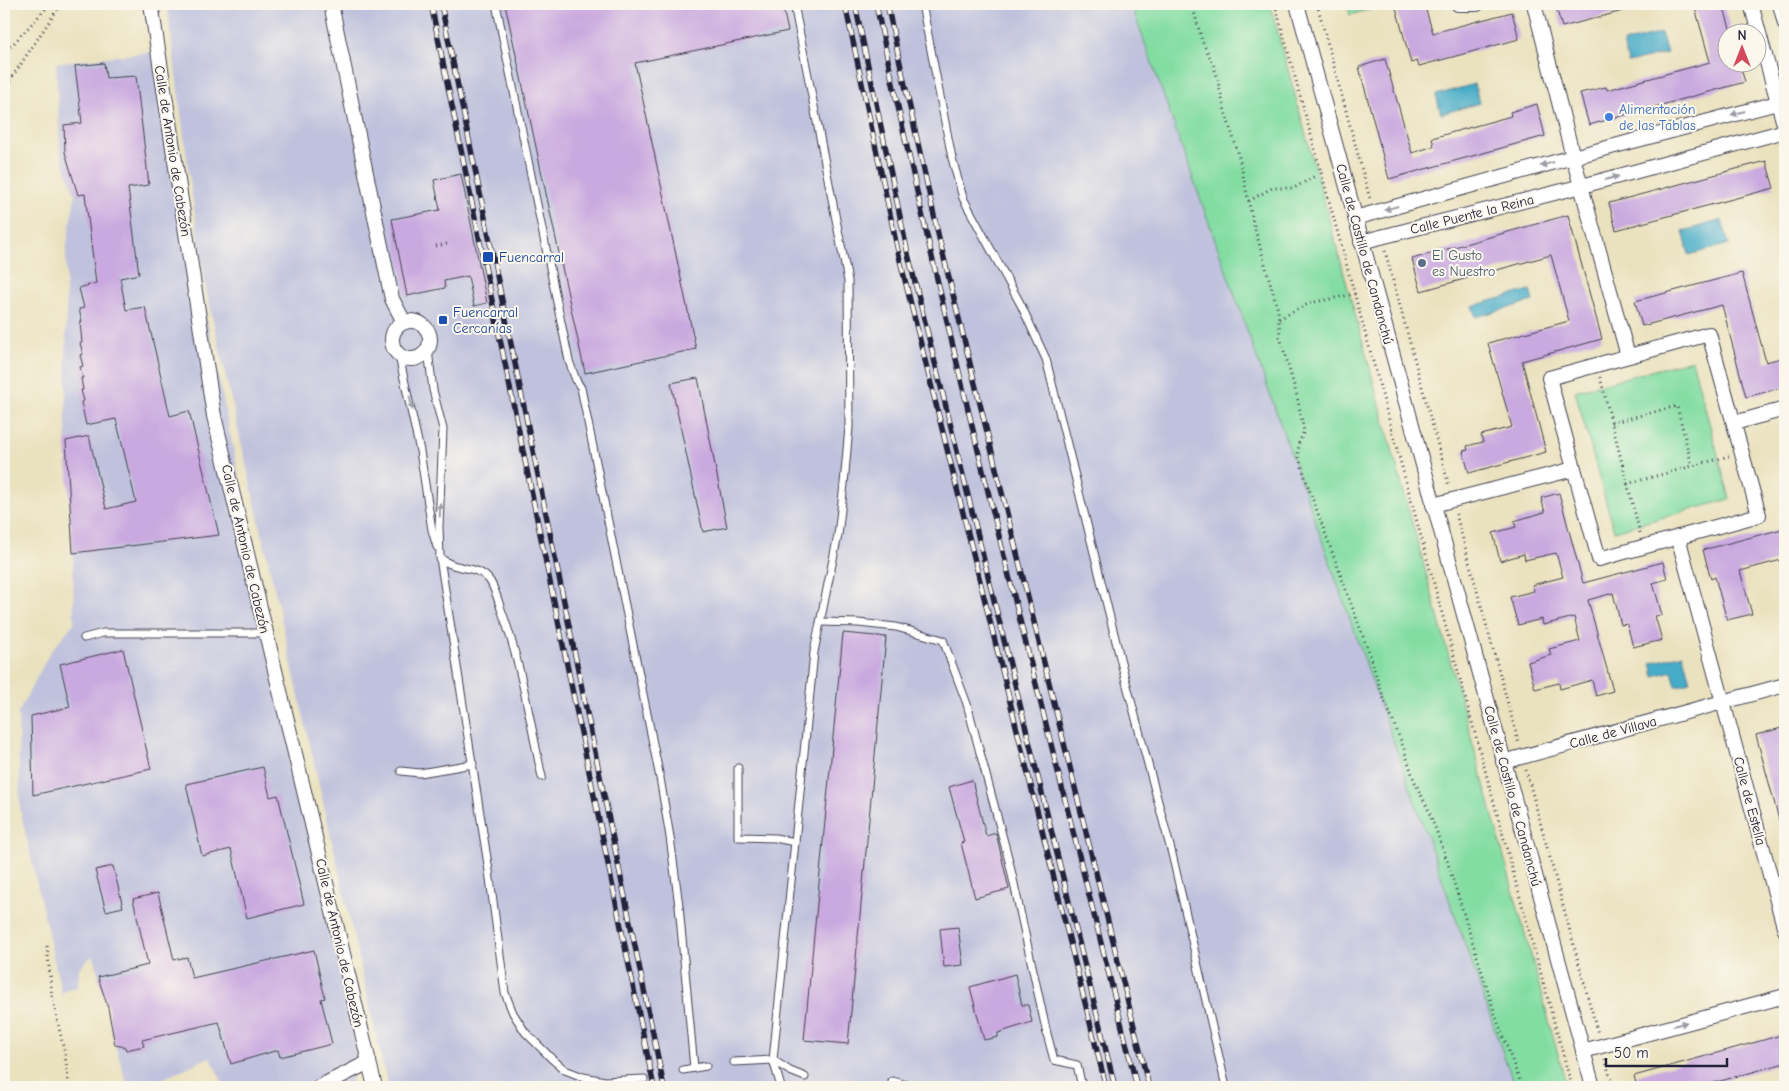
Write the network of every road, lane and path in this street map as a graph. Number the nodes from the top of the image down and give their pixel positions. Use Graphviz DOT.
graph roads {
  1 [pos="50,4"];
  2 [pos="61,4"];
  3 [pos="151,4"];
  4 [pos="331,4"];
  5 [pos="496,4"];
  6 [pos="794,4"];
  7 [pos="922,4"];
  8 [pos="1192,4"];
  9 [pos="1276,4"];
  10 [pos="1297,4"];
  11 [pos="1317,4"];
  12 [pos="1458,4"];
  13 [pos="1477,4"];
  14 [pos="1534,4"];
  15 [pos="1751,4"];
  16 [pos="1780,4"];
  17 [pos="1785,24"];
  18 [pos="4,54"];
  19 [pos="4,89"];
  20 [pos="1782,102"];
  21 [pos="1785,130"];
  22 [pos="1573,157"];
  23 [pos="1317,175"];
  24 [pos="1582,186"];
  25 [pos="1370,199"];
  26 [pos="1248,201"];
  27 [pos="1355,218"];
  28 [pos="1361,242"];
  29 [pos="447,244"];
  30 [pos="436,246"];
  31 [pos="1385,252"];
  32 [pos="1355,294"];
  33 [pos="1279,319"];
  34 [pos="404,322"];
  35 [pos="428,350"];
  36 [pos="399,356"];
  37 [pos="1628,356"];
  38 [pos="1596,364"];
  39 [pos="1785,409"];
  40 [pos="1611,423"];
  41 [pos="1734,423"];
  42 [pos="1742,453"];
  43 [pos="1692,466"];
  44 [pos="1574,468"];
  45 [pos="1627,484"];
  46 [pos="1448,485"];
  47 [pos="1433,504"];
  48 [pos="1456,514"];
  49 [pos="1678,537"];
  50 [pos="1643,546"];
  51 [pos="440,558"];
  52 [pos="821,622"];
  53 [pos="266,633"];
  54 [pos="84,638"];
  55 [pos="1785,685"];
  56 [pos="1723,702"];
  57 [pos="1519,742"];
  58 [pos="1503,762"];
  59 [pos="473,764"];
  60 [pos="1526,767"];
  61 [pos="738,768"];
  62 [pos="401,771"];
  63 [pos="542,777"];
  64 [pos="795,842"];
  65 [pos="1785,930"];
  66 [pos="47,946"];
  67 [pos="1785,996"];
  68 [pos="1598,1032"];
  69 [pos="1582,1051"];
  70 [pos="773,1060"];
  71 [pos="369,1062"];
  72 [pos="734,1062"];
  73 [pos="706,1066"];
  74 [pos="694,1068"];
  75 [pos="683,1070"];
  76 [pos="1608,1070"];
  77 [pos="805,1077"];
  78 [pos="644,1079"];
  79 [pos="892,1081"];
  80 [pos="69,1087"];
  81 [pos="319,1087"];
  82 [pos="375,1087"];
  83 [pos="782,1087"];
  84 [pos="915,1087"];
  85 [pos="1082,1087"];
  86 [pos="1226,1087"];
  87 [pos="1522,1087"];
  88 [pos="1572,1087"];
  89 [pos="1592,1087"];
  90 [pos="1613,1087"];
  1 -- 18 [label="path"];
  2 -- 19 [label="path"];
  3 -- 53 [label="street, Calle de Antonio de Cabezón"];
  4 -- 34 [label="street"];
  5 -- 74 [label="lane"];
  6 -- 52 [label="lane"];
  7 -- 86 [label="lane"];
  8 -- 26 [label="path"];
  9 -- 32 [label="path"];
  10 -- 27 [label="street, Calle de Castillo de Candanchú"];
  11 -- 25 [label="path"];
  12 -- 13 [label="street"];
  14 -- 22 [label="street"];
  15 -- 20 [label="street"];
  16 -- 17 [label="street"];
  20 -- 21 [label="street"];
  20 -- 22 [label="street, Calle Puente la Reina, one-way"];
  24 -- 21 [label="street, Calle Puente la Reina, one-way"];
  22 -- 24 [label="street"];
  22 -- 27 [label="street, Calle Puente la Reina, one-way"];
  23 -- 26 [label="path"];
  24 -- 28 [label="street, Calle Puente la Reina"];
  24 -- 37 [label="street"];
  26 -- 33 [label="path"];
  27 -- 28 [label="street, Calle de Castillo de Candanchú"];
  28 -- 47 [label="street, Calle de Castillo de Candanchú"];
  29 -- 30 [label="path"];
  31 -- 46 [label="path"];
  32 -- 33 [label="path"];
  32 -- 88 [label="path"];
  33 -- 87 [label="path"];
  34 -- 35 [label="street"];
  34 -- 36 [label="street"];
  35 -- 36 [label="street"];
  51 -- 35 [label="lane, one-way"];
  36 -- 51 [label="lane, one-way"];
  37 -- 38 [label="street"];
  37 -- 41 [label="street"];
  38 -- 40 [label="path"];
  38 -- 44 [label="street"];
  39 -- 41 [label="street"];
  40 -- 43 [label="path"];
  40 -- 45 [label="path"];
  41 -- 42 [label="street"];
  42 -- 43 [label="path"];
  42 -- 49 [label="street"];
  43 -- 45 [label="path"];
  44 -- 47 [label="street"];
  44 -- 50 [label="street"];
  45 -- 50 [label="path"];
  47 -- 58 [label="street, Calle de Castillo de Candanchú"];
  48 -- 57 [label="path"];
  49 -- 50 [label="street"];
  49 -- 56 [label="street"];
  51 -- 59 [label="lane"];
  51 -- 63 [label="lane"];
  52 -- 64 [label="lane"];
  52 -- 85 [label="lane"];
  53 -- 54 [label="lane"];
  53 -- 71 [label="street, Calle de Antonio de Cabezón"];
  55 -- 56 [label="street, Calle de Villava"];
  56 -- 58 [label="street, Calle de Villava"];
  56 -- 65 [label="street, Calle de Estella"];
  58 -- 69 [label="street, Calle de Castillo de Candanchú"];
  59 -- 62 [label="lane"];
  59 -- 78 [label="lane"];
  60 -- 68 [label="path"];
  61 -- 64 [label="lane"];
  64 -- 70 [label="lane"];
  66 -- 80 [label="path"];
  69 -- 67 [label="street, one-way"];
  69 -- 89 [label="street, Calle de Castillo de Candanchú"];
  70 -- 72 [label="lane"];
  70 -- 77 [label="lane"];
  70 -- 83 [label="lane"];
  71 -- 81 [label="street"];
  71 -- 82 [label="street, Calle de Antonio de Cabezón"];
  73 -- 74 [label="lane"];
  74 -- 75 [label="lane"];
  76 -- 90 [label="path"];
  79 -- 84 [label="lane"];
}
